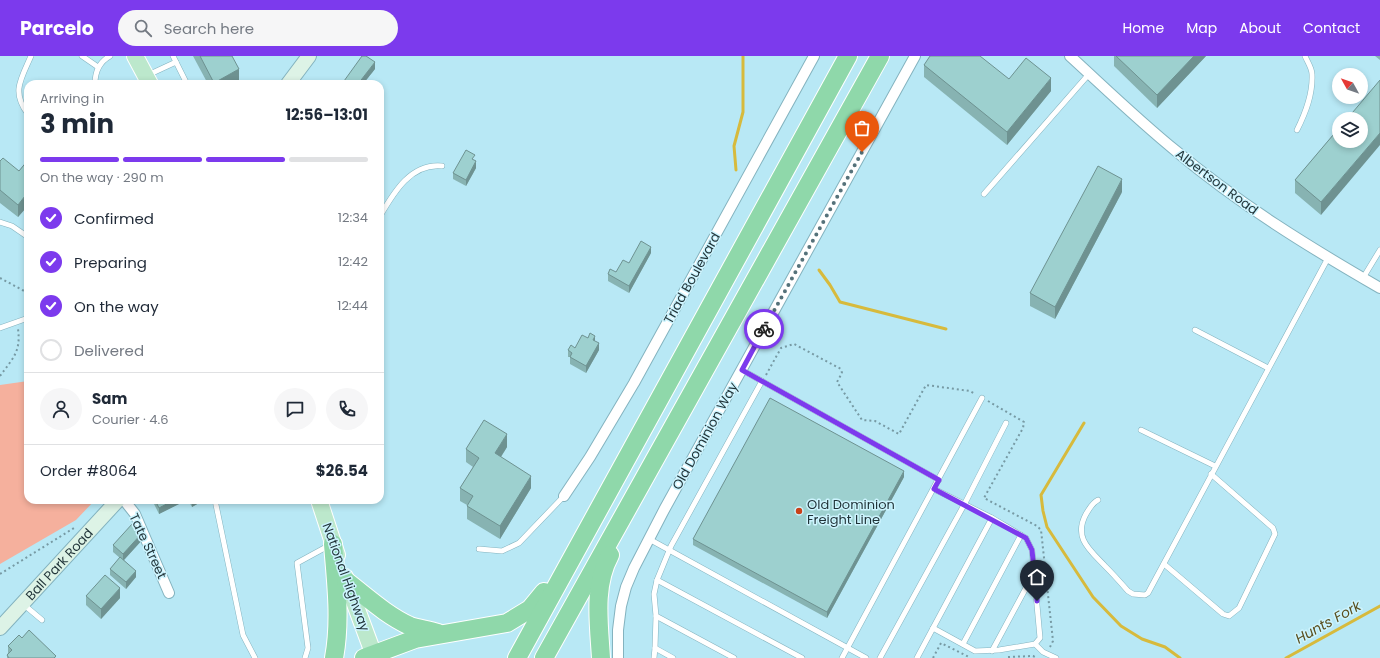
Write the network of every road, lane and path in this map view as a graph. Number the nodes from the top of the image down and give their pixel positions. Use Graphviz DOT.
graph roads {
  1 [pos="30,56"];
  2 [pos="82,56"];
  3 [pos="110,56"];
  4 [pos="135,56"];
  5 [pos="173,56"];
  6 [pos="309,56"];
  7 [pos="814,56"];
  8 [pos="848,56"];
  9 [pos="880,56"];
  10 [pos="915,56"];
  11 [pos="1070,56"];
  12 [pos="1305,56"];
  13 [pos="176,62"];
  14 [pos="98,67"];
  15 [pos="1089,74"];
  16 [pos="96,80"];
  17 [pos="148,80"];
  18 [pos="185,80"];
  19 [pos="291,80"];
  20 [pos="24,108"];
  21 [pos="1297,130"];
  22 [pos="442,166"];
  23 [pos="984,194"];
  24 [pos="384,210"];
  25 [pos="0,222"];
  26 [pos="24,234"];
  27 [pos="1380,250"];
  28 [pos="1328,258"];
  29 [pos="0,278"];
  30 [pos="1363,278"];
  31 [pos="1380,288"];
  32 [pos="24,291"];
  33 [pos="24,319"];
  34 [pos="17,322"];
  35 [pos="0,328"];
  36 [pos="1195,330"];
  37 [pos="1268,368"];
  38 [pos="742,370"];
  39 [pos="0,376"];
  40 [pos="762,381"];
  41 [pos="982,398"];
  42 [pos="1006,423"];
  43 [pos="1141,430"];
  44 [pos="660,449"];
  45 [pos="1215,466"];
  46 [pos="1211,474"];
  47 [pos="939,480"];
  48 [pos="934,489"];
  49 [pos="564,496"];
  50 [pos="1098,500"];
  51 [pos="114,504"];
  52 [pos="127,504"];
  53 [pos="216,504"];
  54 [pos="320,504"];
  55 [pos="964,505"];
  56 [pos="992,518"];
  57 [pos="78,525"];
  58 [pos="1021,535"];
  59 [pos="649,539"];
  60 [pos="333,544"];
  61 [pos="479,549"];
  62 [pos="575,550"];
  63 [pos="670,551"];
  64 [pos="1164,564"];
  65 [pos="1034,573"];
  66 [pos="0,574"];
  67 [pos="657,580"];
  68 [pos="346,581"];
  69 [pos="169,593"];
  70 [pos="22,604"];
  71 [pos="656,616"];
  72 [pos="42,620"];
  73 [pos="3,622"];
  74 [pos="933,628"];
  75 [pos="444,634"];
  76 [pos="963,644"];
  77 [pos="1035,644"];
  78 [pos="848,647"];
  79 [pos="655,648"];
  80 [pos="992,651"];
  81 [pos="372,657"];
  82 [pos="1004,657"];
  83 [pos="255,658"];
  84 [pos="306,658"];
  85 [pos="334,658"];
  86 [pos="517,658"];
  87 [pos="544,658"];
  88 [pos="601,658"];
  89 [pos="618,658"];
  90 [pos="654,658"];
  91 [pos="673,658"];
  92 [pos="734,658"];
  93 [pos="802,658"];
  94 [pos="842,658"];
  95 [pos="866,658"];
  96 [pos="880,658"];
  97 [pos="917,658"];
  98 [pos="933,658"];
  99 [pos="972,658"];
  100 [pos="1038,658"];
  101 [pos="1056,658"];
  1 -- 20 [label="lane"];
  2 -- 14 [label="lane"];
  3 -- 14 [label="lane"];
  4 -- 17 [label="main road"];
  5 -- 13 [label="lane"];
  6 -- 19 [label="street"];
  7 -- 49 [label="street, Triad Boulevard"];
  8 -- 62 [label="highway"];
  9 -- 44 [label="highway"];
  10 -- 38 [label="street, Old Dominion Way"];
  11 -- 15 [label="street, Albertson Road"];
  12 -- 21 [label="lane"];
  13 -- 17 [label="lane"];
  13 -- 18 [label="lane"];
  14 -- 16 [label="lane"];
  15 -- 23 [label="lane"];
  15 -- 28 [label="street, Albertson Road"];
  22 -- 24 [label="lane"];
  25 -- 26 [label="lane"];
  27 -- 30 [label="lane"];
  28 -- 30 [label="street, Albertson Road"];
  28 -- 37 [label="lane"];
  29 -- 32 [label="path"];
  30 -- 31 [label="street, Albertson Road"];
  33 -- 34 [label="lane"];
  34 -- 35 [label="lane"];
  34 -- 39 [label="path"];
  36 -- 37 [label="lane"];
  37 -- 45 [label="lane"];
  38 -- 40 [label="lane"];
  38 -- 59 [label="street, Old Dominion Way"];
  40 -- 47 [label="lane"];
  40 -- 63 [label="lane"];
  41 -- 47 [label="lane"];
  42 -- 55 [label="lane"];
  43 -- 45 [label="lane"];
  44 -- 87 [label="highway"];
  44 -- 88 [label="highway"];
  45 -- 46 [label="lane"];
  46 -- 64 [label="lane"];
  46 -- 64 [label="lane"];
  47 -- 48 [label="lane"];
  48 -- 55 [label="lane"];
  48 -- 78 [label="lane"];
  49 -- 61 [label="lane"];
  50 -- 64 [label="lane"];
  51 -- 70 [label="street, Ball Park Road"];
  52 -- 69 [label="street, Tate Street"];
  53 -- 83 [label="lane"];
  54 -- 60 [label="main road, National Highway"];
  55 -- 56 [label="lane"];
  55 -- 96 [label="lane"];
  56 -- 58 [label="lane"];
  56 -- 74 [label="lane"];
  57 -- 66 [label="path"];
  58 -- 65 [label="lane"];
  58 -- 76 [label="lane"];
  59 -- 63 [label="lane"];
  59 -- 89 [label="street, Old Dominion Way"];
  60 -- 68 [label="main road, National Highway"];
  60 -- 84 [label="lane"];
  60 -- 85 [label="highway"];
  62 -- 75 [label="highway"];
  62 -- 86 [label="highway"];
  63 -- 67 [label="lane"];
  63 -- 78 [label="lane"];
  65 -- 77 [label="lane"];
  65 -- 80 [label="lane"];
  67 -- 71 [label="lane"];
  67 -- 93 [label="lane"];
  68 -- 75 [label="highway"];
  68 -- 81 [label="main road, National Highway"];
  70 -- 72 [label="lane"];
  70 -- 73 [label="street, Ball Park Road"];
  71 -- 79 [label="lane"];
  71 -- 92 [label="lane"];
  74 -- 76 [label="lane"];
  74 -- 97 [label="lane"];
  75 -- 81 [label="highway"];
  76 -- 80 [label="lane"];
  77 -- 80 [label="lane"];
  77 -- 101 [label="lane"];
  78 -- 94 [label="lane"];
  78 -- 95 [label="lane"];
  79 -- 90 [label="lane"];
  79 -- 91 [label="lane"];
  82 -- 100 [label="path"];
  98 -- 99 [label="path"];
}
